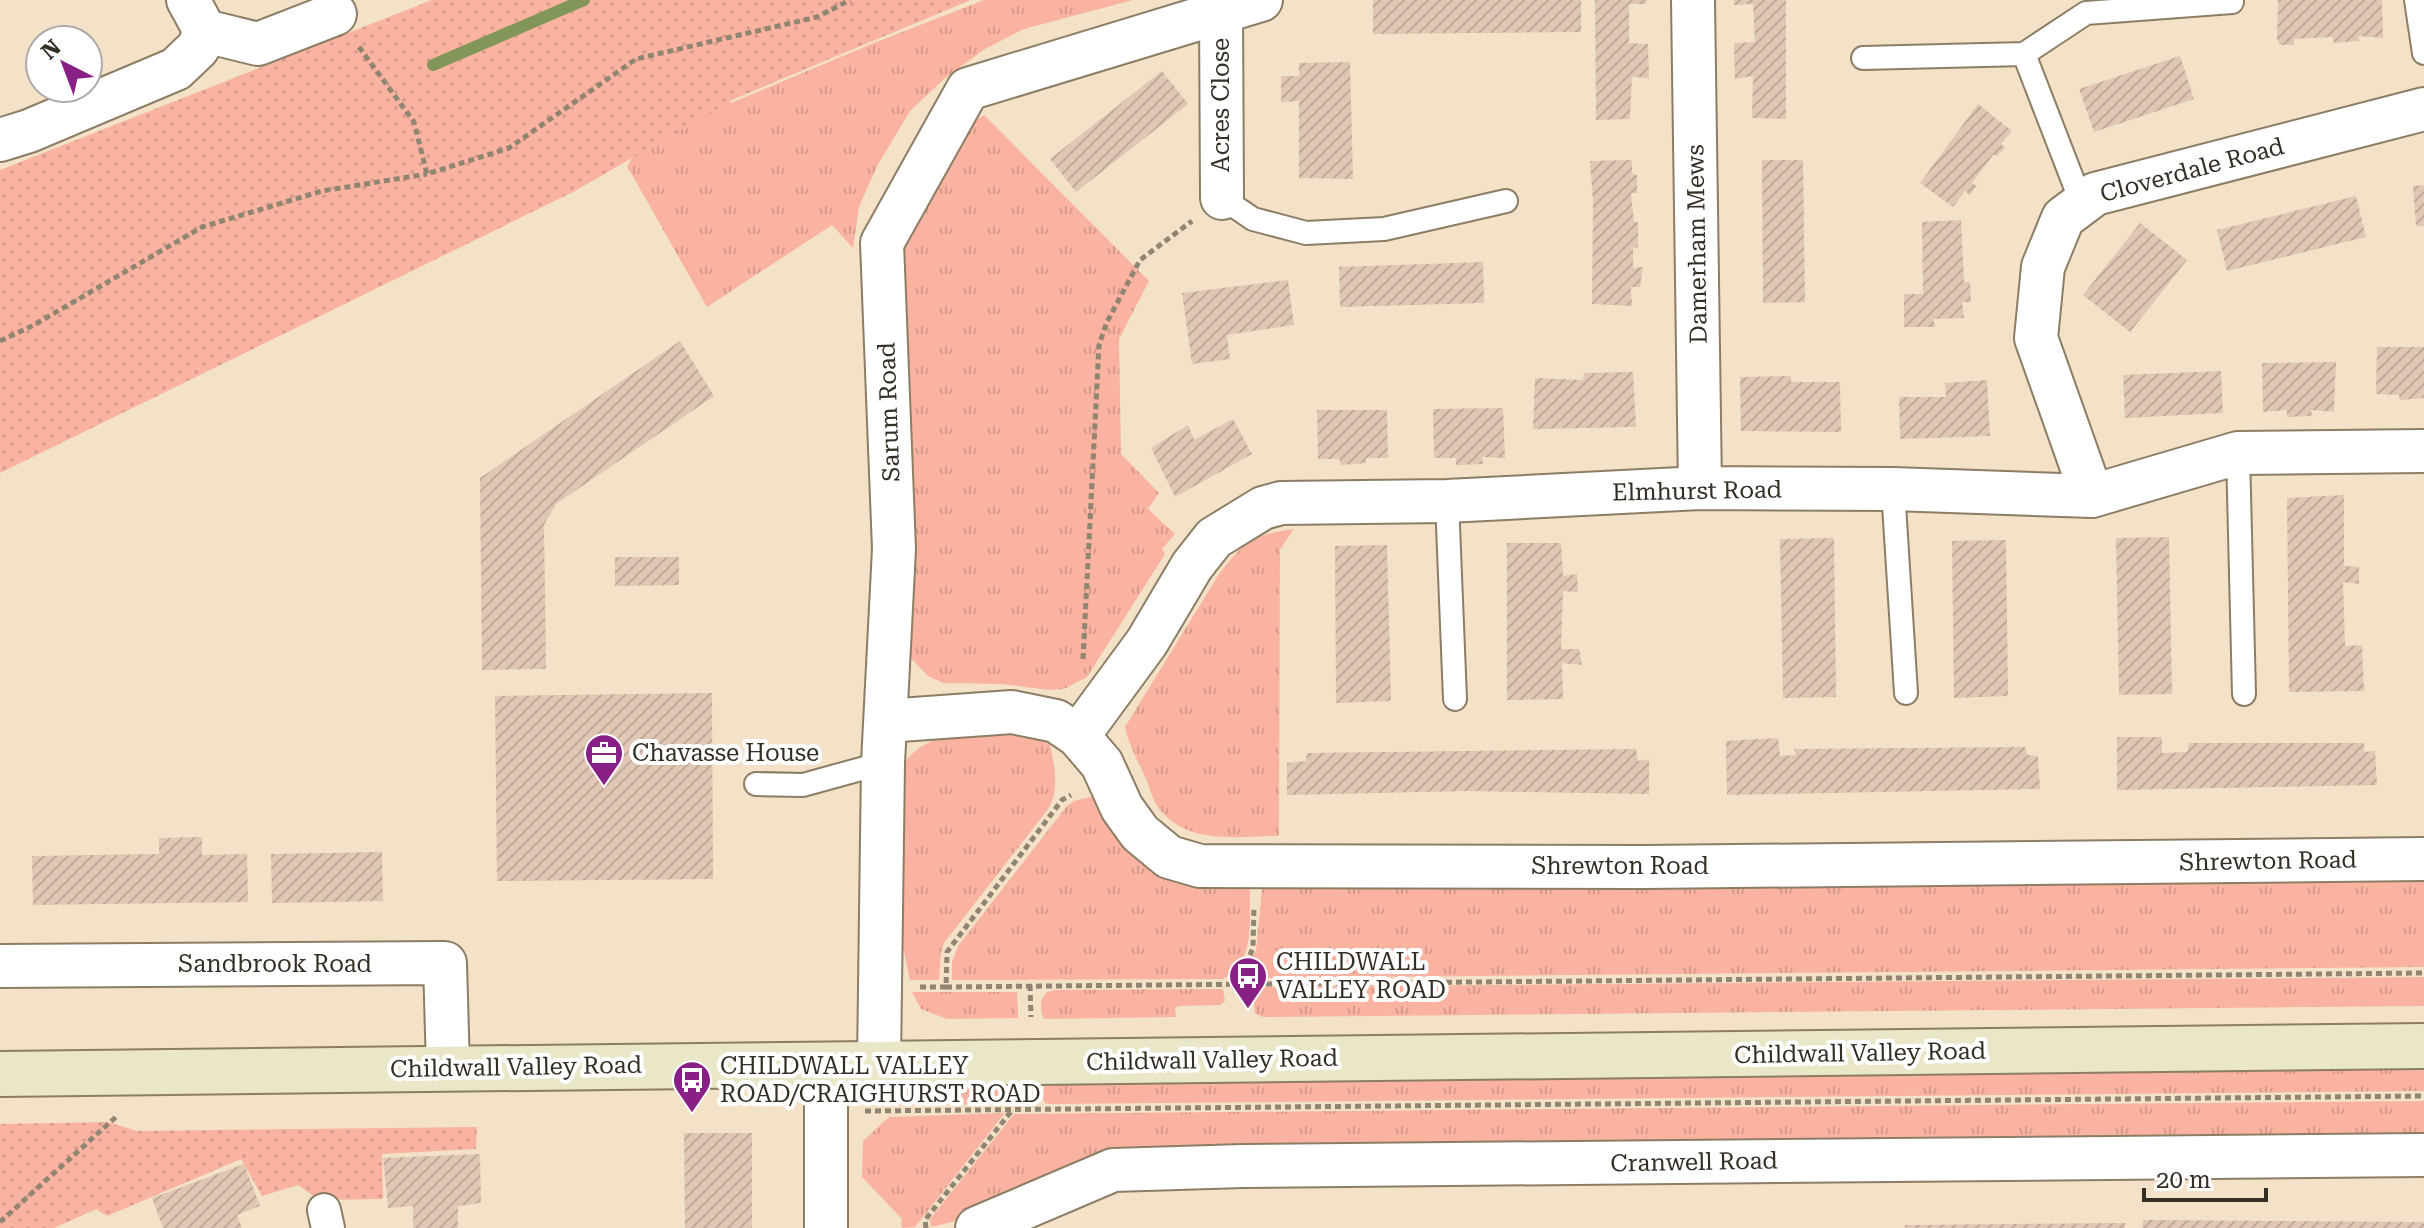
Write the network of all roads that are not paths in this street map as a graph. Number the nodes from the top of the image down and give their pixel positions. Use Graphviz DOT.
graph roads {
  1 [pos="1261,0"];
  2 [pos="1693,0"];
  3 [pos="2416,0"];
  4 [pos="2232,2"];
  5 [pos="1221,12"];
  6 [pos="335,14"];
  7 [pos="197,15"];
  8 [pos="2424,53"];
  9 [pos="2024,54"];
  10 [pos="1863,58"];
  11 [pos="2424,109"];
  12 [pos="0,140"];
  13 [pos="1222,198"];
  14 [pos="1506,201"];
  15 [pos="2082,204"];
  16 [pos="2424,451"];
  17 [pos="2238,453"];
  18 [pos="1700,488"];
  19 [pos="1893,489"];
  20 [pos="2092,496"];
  21 [pos="1447,501"];
  22 [pos="1906,693"];
  23 [pos="2244,694"];
  24 [pos="1455,699"];
  25 [pos="886,721"];
  26 [pos="1084,728"];
  27 [pos="883,763"];
  28 [pos="756,784"];
  29 [pos="2424,859"];
  30 [pos="0,966"];
  31 [pos="2424,1046"];
  32 [pos="879,1063"];
  33 [pos="826,1064"];
  34 [pos="448,1068"];
  35 [pos="0,1074"];
  36 [pos="2424,1155"];
  37 [pos="826,1228"];
  38 [pos="977,1228"];
  1 -- 5 [label="street, Sarum Road"];
  2 -- 18 [label="street, Damerham Mews"];
  3 -- 8 [label="lane"];
  4 -- 9 [label="lane"];
  5 -- 13 [label="street, Acres Close"];
  5 -- 25 [label="street, Sarum Road"];
  6 -- 7 [label="street"];
  7 -- 12 [label="street"];
  9 -- 10 [label="lane"];
  9 -- 15 [label="lane"];
  11 -- 15 [label="street, Cloverdale Road"];
  13 -- 14 [label="lane"];
  15 -- 20 [label="street, Cloverdale Road"];
  16 -- 17 [label="street, Elmhurst Road"];
  17 -- 20 [label="street, Elmhurst Road"];
  17 -- 23 [label="lane"];
  18 -- 19 [label="street, Elmhurst Road"];
  18 -- 21 [label="street, Elmhurst Road"];
  19 -- 20 [label="street, Elmhurst Road"];
  19 -- 22 [label="lane"];
  21 -- 24 [label="lane"];
  21 -- 26 [label="street, Elmhurst Road"];
  25 -- 26 [label="street, Shrewton Road"];
  25 -- 27 [label="street, Sarum Road"];
  26 -- 29 [label="street, Shrewton Road"];
  27 -- 28 [label="lane"];
  27 -- 32 [label="street, Sarum Road"];
  30 -- 34 [label="street, Sandbrook Road"];
  31 -- 32 [label="main road, Childwall Valley Road"];
  32 -- 33 [label="main road, Childwall Valley Road"];
  33 -- 34 [label="main road, Childwall Valley Road"];
  33 -- 37 [label="street"];
  34 -- 35 [label="main road, Childwall Valley Road"];
  36 -- 38 [label="street, Cranwell Road"];
}
